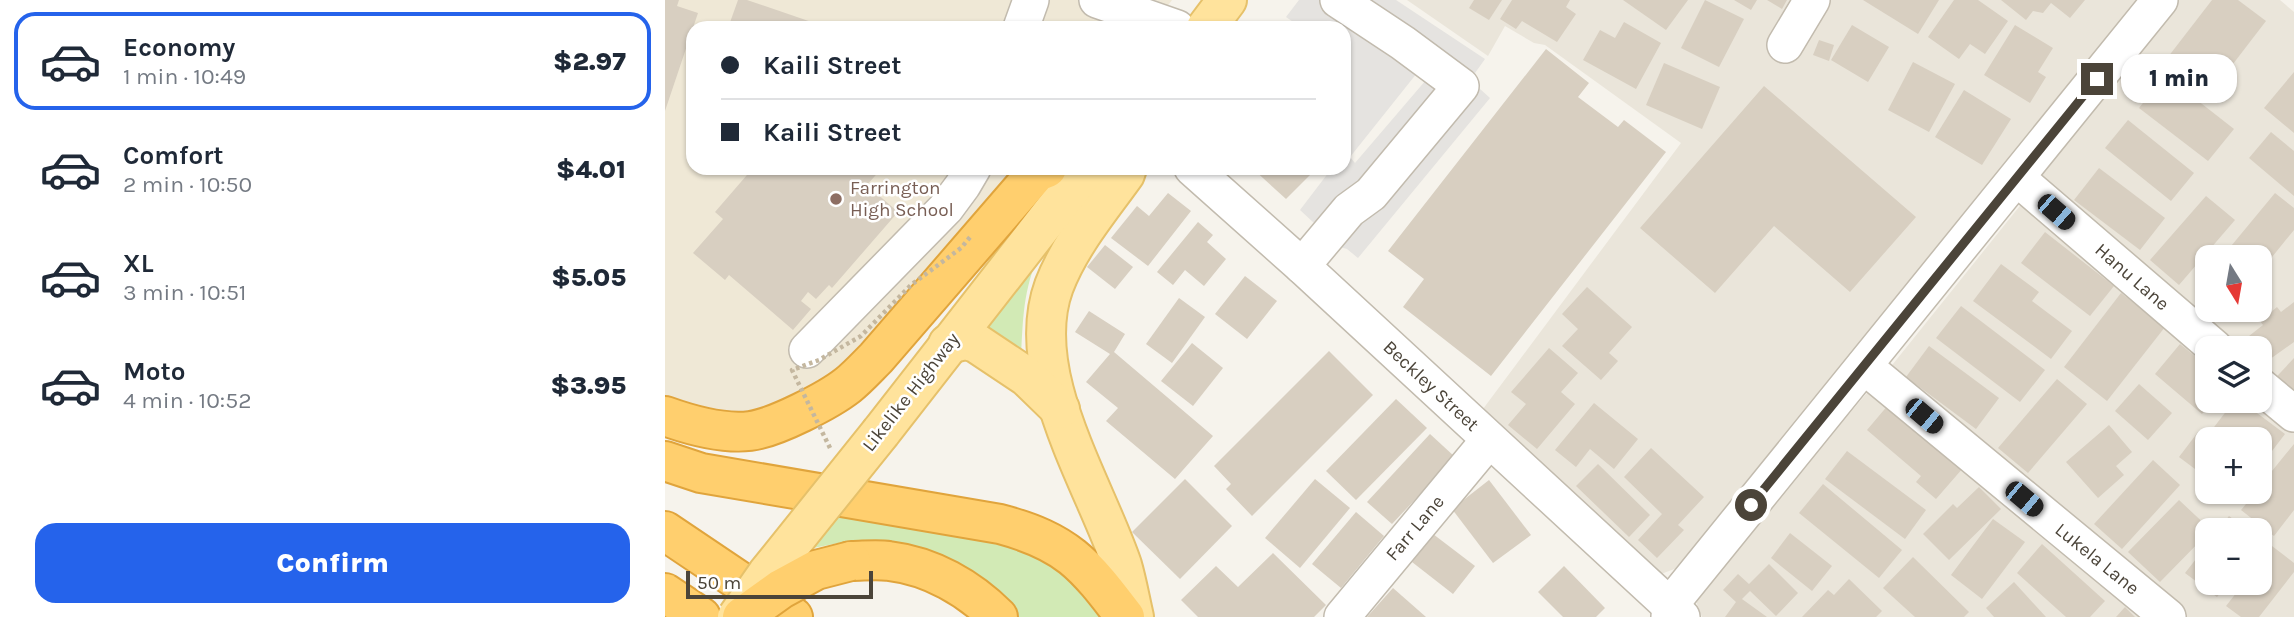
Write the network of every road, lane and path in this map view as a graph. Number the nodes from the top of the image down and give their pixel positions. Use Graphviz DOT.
graph roads {
  1 [pos="1031,0"];
  2 [pos="1097,0"];
  3 [pos="1227,0"];
  4 [pos="1338,0"];
  5 [pos="1812,0"];
  6 [pos="2160,0"];
  7 [pos="1024,21"];
  8 [pos="1157,21"];
  9 [pos="1211,21"];
  10 [pos="1785,45"];
  11 [pos="968,175"];
  12 [pos="1034,175"];
  13 [pos="1081,175"];
  14 [pos="1124,175"];
  15 [pos="1200,175"];
  16 [pos="2017,178"];
  17 [pos="971,236"];
  18 [pos="1302,266"];
  19 [pos="2201,336"];
  20 [pos="948,344"];
  21 [pos="807,350"];
  22 [pos="1864,366"];
  23 [pos="2272,396"];
  24 [pos="1060,410"];
  25 [pos="2294,414"];
  26 [pos="665,416"];
  27 [pos="1489,440"];
  28 [pos="665,461"];
  29 [pos="844,477"];
  30 [pos="665,531"];
  31 [pos="665,593"];
  32 [pos="1674,613"];
  33 [pos="701,617"];
  34 [pos="739,617"];
  35 [pos="793,617"];
  36 [pos="998,617"];
  37 [pos="1125,617"];
  38 [pos="1134,617"];
  39 [pos="1342,617"];
  40 [pos="2168,617"];
  1 -- 7 [label="street"];
  2 -- 8 [label="street"];
  3 -- 9 [label="main road"];
  4 -- 18 [label="street"];
  5 -- 10 [label="street"];
  6 -- 16 [label="street"];
  11 -- 21 [label="street"];
  12 -- 26 [label="highway"];
  13 -- 20 [label="main road, Likelike Highway"];
  14 -- 24 [label="main road"];
  15 -- 18 [label="street, Beckley Street"];
  16 -- 19 [label="street, Hanu Lane"];
  16 -- 22 [label="street"];
  17 -- 29 [label="path, bridge"];
  18 -- 27 [label="street, Beckley Street"];
  20 -- 24 [label="main road"];
  20 -- 29 [label="main road, Likelike Highway, bridge"];
  22 -- 32 [label="street"];
  22 -- 40 [label="street, Lukela Lane"];
  23 -- 25 [label="street"];
  24 -- 38 [label="main road"];
  27 -- 32 [label="street, Beckley Street"];
  27 -- 39 [label="street, Farr Lane"];
  28 -- 37 [label="highway"];
  29 -- 34 [label="main road, Likelike Highway, bridge"];
  30 -- 35 [label="highway"];
  31 -- 33 [label="highway"];
  34 -- 36 [label="highway, bridge"];
}
